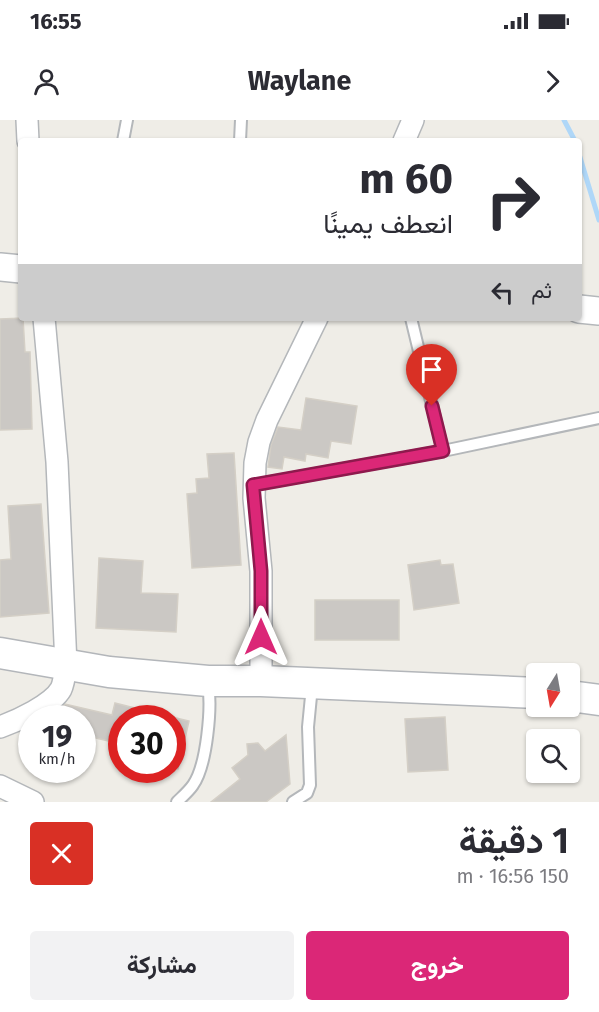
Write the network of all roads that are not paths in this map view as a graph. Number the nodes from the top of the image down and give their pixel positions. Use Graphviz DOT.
graph roads {
  1 [pos="27,120"];
  2 [pos="128,120"];
  3 [pos="241,120"];
  4 [pos="413,120"];
  5 [pos="28,138"];
  6 [pos="124,138"];
  7 [pos="240,138"];
  8 [pos="405,138"];
  9 [pos="0,267"];
  10 [pos="18,269"];
  11 [pos="582,309"];
  12 [pos="599,311"];
  13 [pos="44,321"];
  14 [pos="316,321"];
  15 [pos="412,321"];
  16 [pos="599,418"];
  17 [pos="443,451"];
  18 [pos="253,485"];
  19 [pos="0,653"];
  20 [pos="66,665"];
  21 [pos="208,681"];
  22 [pos="261,681"];
  23 [pos="312,683"];
  24 [pos="526,693"];
  25 [pos="580,697"];
  26 [pos="599,700"];
  27 [pos="0,727"];
  28 [pos="0,786"];
  29 [pos="33,802"];
  30 [pos="177,802"];
  31 [pos="293,802"];
  1 -- 5 [label="street"];
  2 -- 6 [label="lane"];
  3 -- 7 [label="lane"];
  4 -- 8 [label="street"];
  9 -- 10 [label="street"];
  11 -- 12 [label="street"];
  13 -- 20 [label="street"];
  14 -- 18 [label="street"];
  15 -- 17 [label="lane"];
  16 -- 17 [label="lane"];
  17 -- 18 [label="lane"];
  18 -- 22 [label="street"];
  19 -- 20 [label="main road"];
  20 -- 21 [label="main road"];
  20 -- 27 [label="street"];
  21 -- 22 [label="main road"];
  21 -- 30 [label="lane"];
  22 -- 23 [label="main road"];
  23 -- 24 [label="main road"];
  23 -- 31 [label="lane"];
  25 -- 26 [label="main road"];
  28 -- 29 [label="street"];
}
